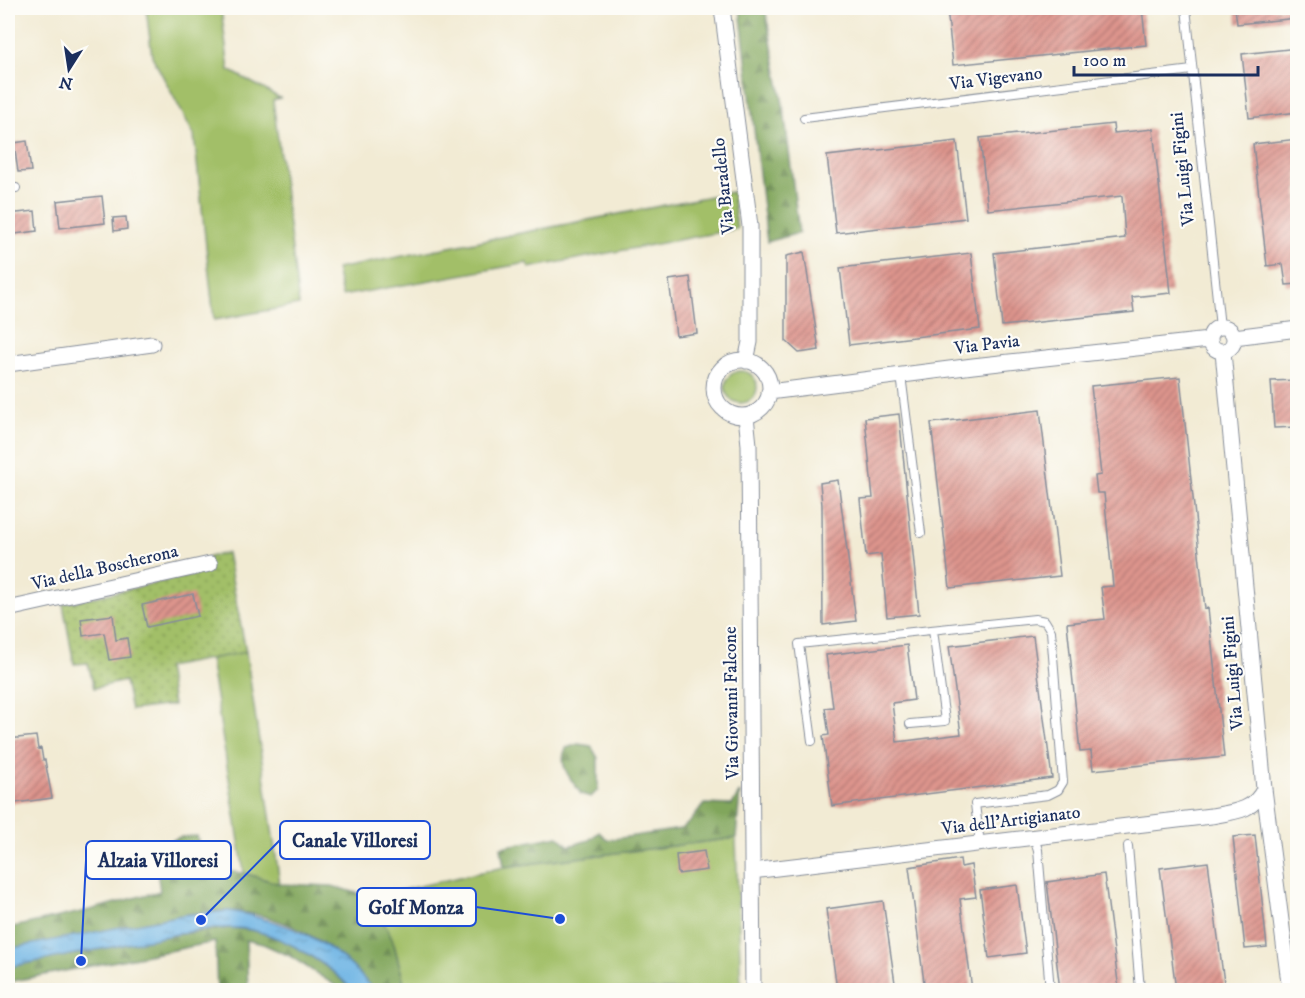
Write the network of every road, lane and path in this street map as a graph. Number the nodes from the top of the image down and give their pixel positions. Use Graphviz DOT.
graph roads {
  1 [pos="722,8"];
  2 [pos="1186,8"];
  3 [pos="1192,70"];
  4 [pos="804,118"];
  5 [pos="1220,327"];
  6 [pos="1298,330"];
  7 [pos="1234,337"];
  8 [pos="1209,340"];
  9 [pos="152,344"];
  10 [pos="1223,352"];
  11 [pos="746,361"];
  12 [pos="8,364"];
  13 [pos="901,375"];
  14 [pos="770,392"];
  15 [pos="746,416"];
  16 [pos="921,533"];
  17 [pos="210,564"];
  18 [pos="8,609"];
  19 [pos="933,630"];
  20 [pos="910,724"];
  21 [pos="812,741"];
  22 [pos="1264,789"];
  23 [pos="1034,837"];
  24 [pos="980,844"];
  25 [pos="1128,846"];
  26 [pos="752,871"];
  27 [pos="753,990"];
  28 [pos="1050,990"];
  29 [pos="1140,990"];
  30 [pos="1290,990"];
  1 -- 11 [label="street, Via Baradello"];
  2 -- 3 [label="lane, Via Luigi Figini"];
  3 -- 4 [label="lane, Via Vigevano"];
  3 -- 5 [label="lane, Via Luigi Figini"];
  5 -- 7 [label="street"];
  5 -- 8 [label="street"];
  6 -- 7 [label="street"];
  7 -- 10 [label="street"];
  8 -- 10 [label="street"];
  8 -- 13 [label="street, Via Pavia"];
  9 -- 12 [label="street"];
  10 -- 22 [label="street, Via Luigi Figini"];
  11 -- 14 [label="street"];
  11 -- 15 [label="street"];
  13 -- 14 [label="street, Via Pavia"];
  13 -- 16 [label="lane"];
  14 -- 15 [label="street"];
  15 -- 26 [label="street, Via Giovanni Falcone"];
  17 -- 18 [label="street, Via della Boscherona"];
  19 -- 20 [label="lane"];
  19 -- 21 [label="lane"];
  19 -- 24 [label="lane"];
  22 -- 23 [label="street, Via dell'Artigianato"];
  22 -- 30 [label="street, Via Luigi Figini"];
  23 -- 24 [label="street, Via dell'Artigianato"];
  23 -- 28 [label="lane"];
  24 -- 26 [label="street, Via dell'Artigianato"];
  25 -- 29 [label="lane"];
  26 -- 27 [label="street, Via Giovanni Falcone"];
}
